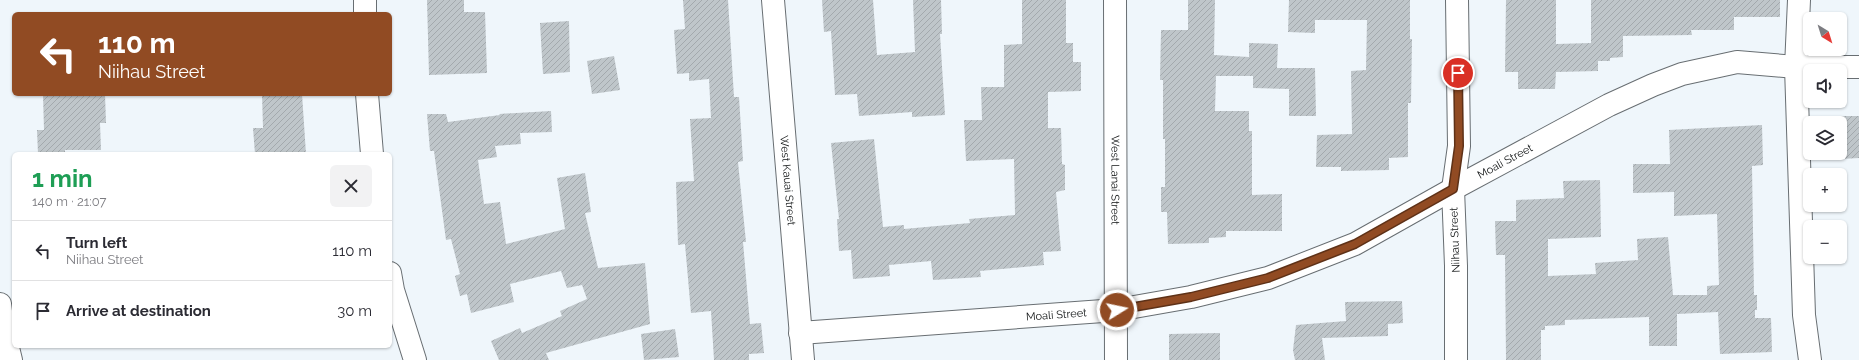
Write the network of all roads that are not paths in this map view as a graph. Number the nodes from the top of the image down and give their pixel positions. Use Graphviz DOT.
graph roads {
  1 [pos="365,0"];
  2 [pos="773,0"];
  3 [pos="1115,0"];
  4 [pos="1456,0"];
  5 [pos="1799,0"];
  6 [pos="365,12"];
  7 [pos="1796,67"];
  8 [pos="1859,67"];
  9 [pos="367,96"];
  10 [pos="372,152"];
  11 [pos="1453,189"];
  12 [pos="392,284"];
  13 [pos="0,304"];
  14 [pos="1117,310"];
  15 [pos="800,333"];
  16 [pos="10,360"];
  17 [pos="415,360"];
  18 [pos="803,360"];
  19 [pos="1116,360"];
  20 [pos="1456,360"];
  21 [pos="1810,360"];
  1 -- 6 [label="street"];
  2 -- 15 [label="street, West Kauai Street"];
  3 -- 14 [label="street, West Lanai Street"];
  4 -- 11 [label="street, Niihau Street"];
  5 -- 7 [label="street"];
  7 -- 8 [label="street, Moali Street"];
  7 -- 11 [label="street, Moali Street"];
  7 -- 21 [label="street"];
  9 -- 10 [label="street"];
  11 -- 14 [label="street, Moali Street"];
  11 -- 20 [label="street, Niihau Street"];
  12 -- 17 [label="street"];
  13 -- 16 [label="street"];
  14 -- 15 [label="street, Moali Street"];
  14 -- 19 [label="street, West Lanai Street"];
  15 -- 18 [label="street, West Kauai Street"];
}
